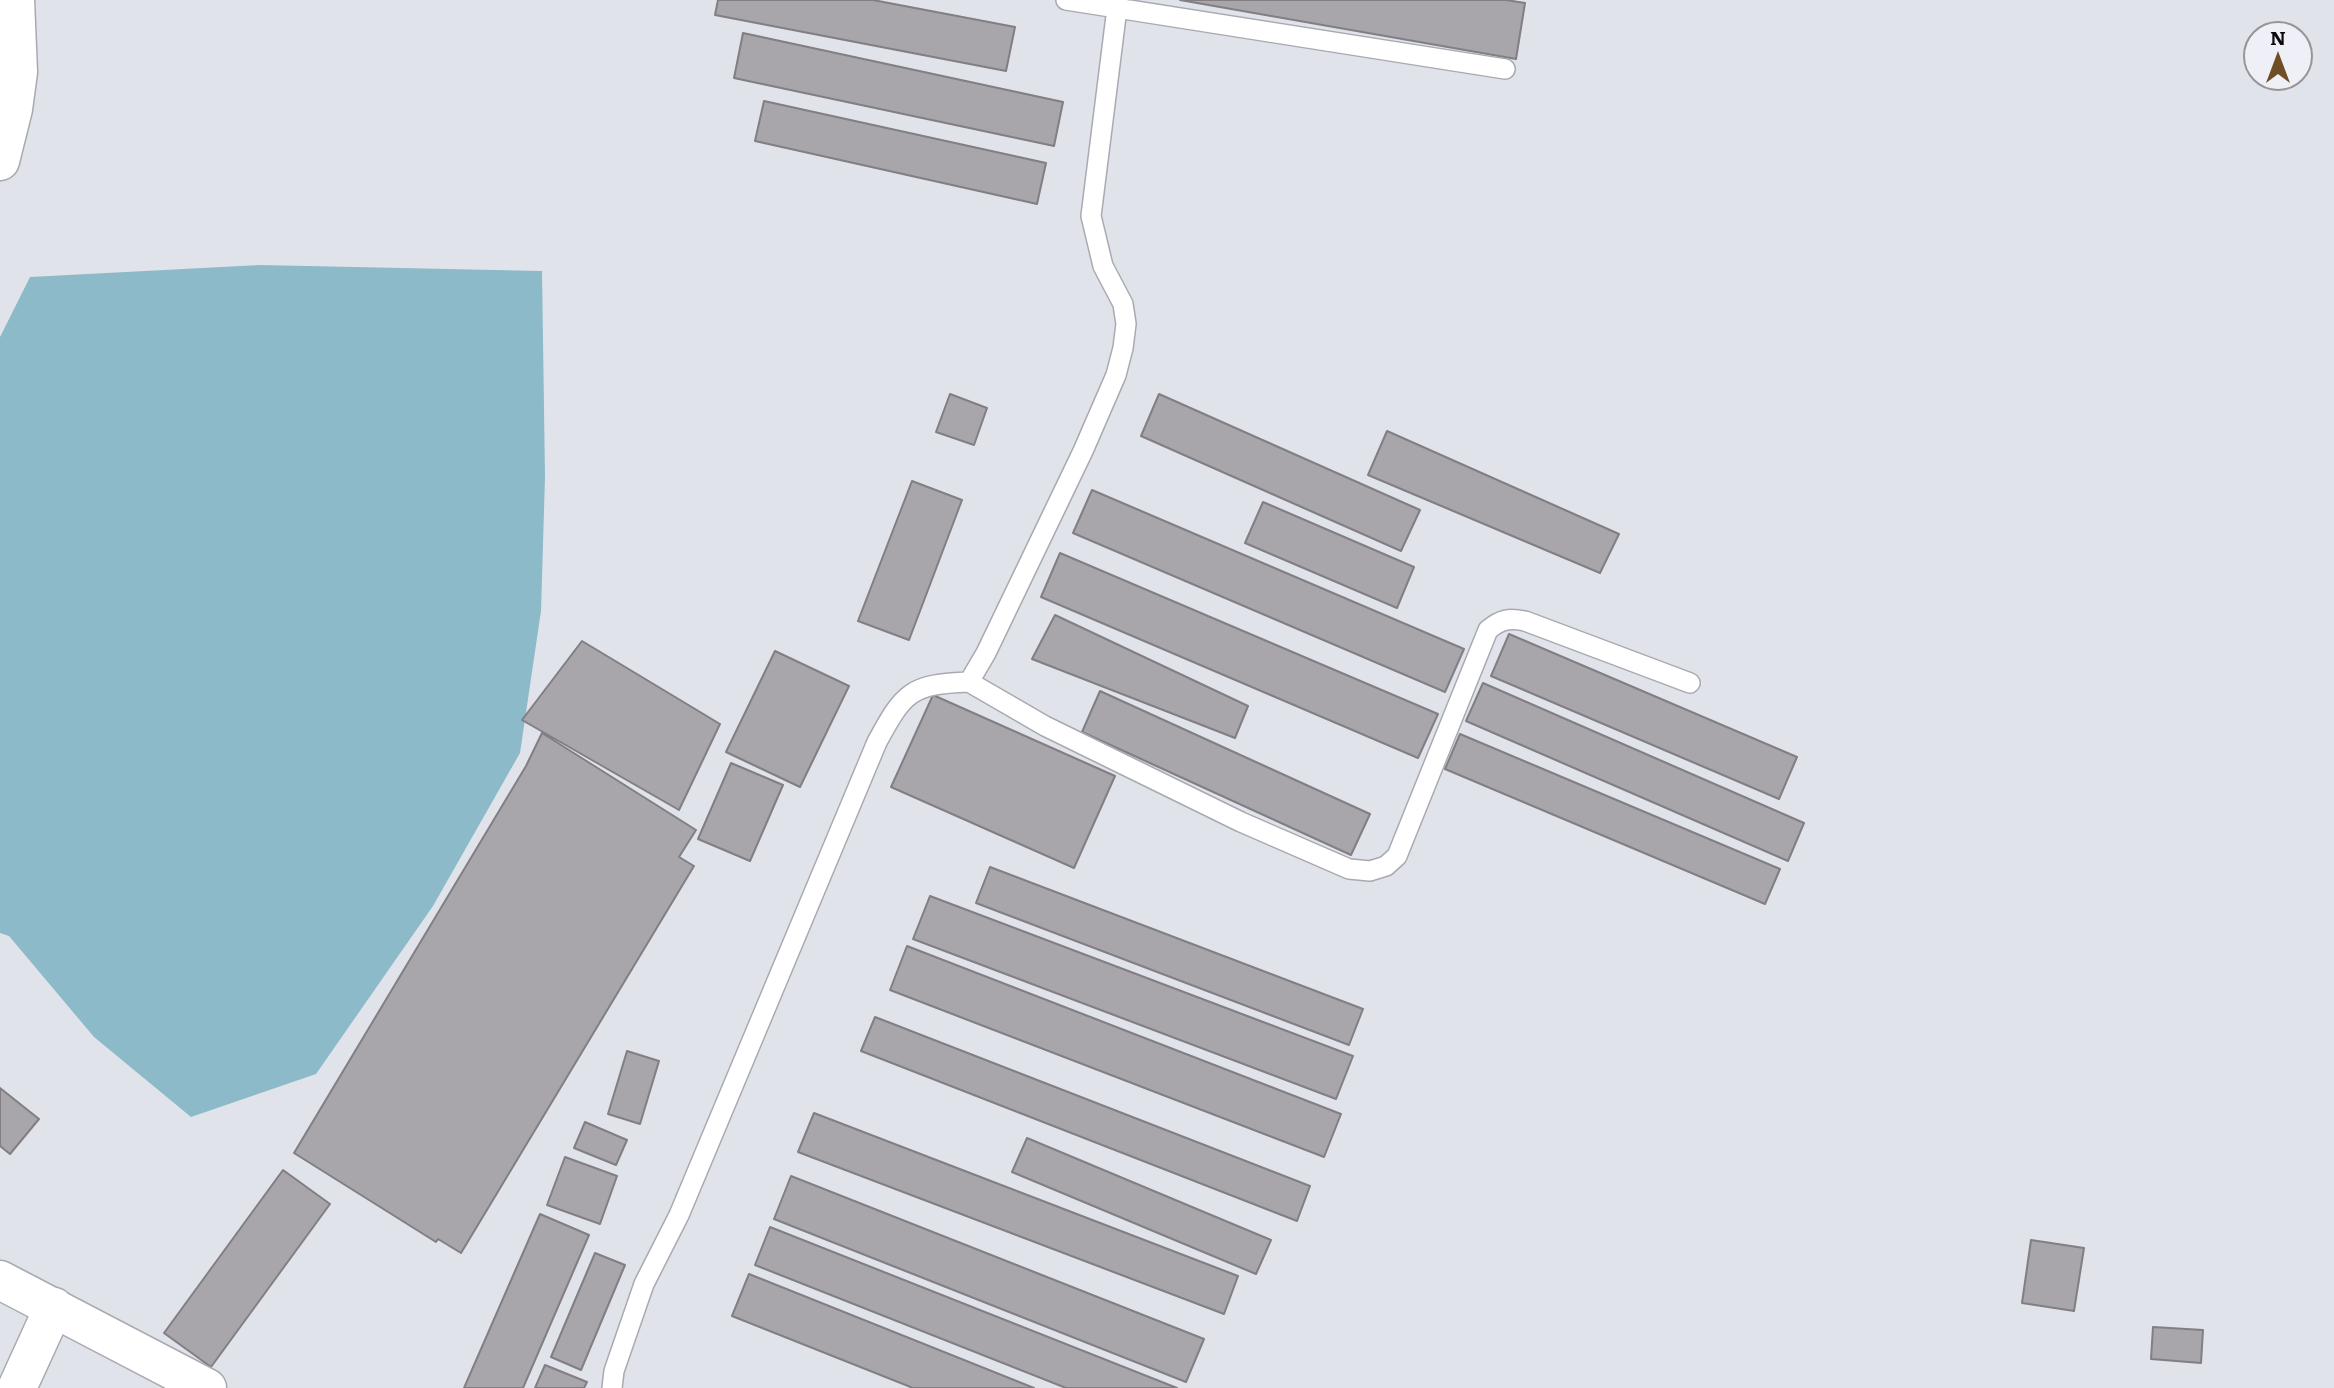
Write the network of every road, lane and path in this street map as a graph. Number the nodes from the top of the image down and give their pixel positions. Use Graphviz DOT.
graph roads {
  1 [pos="15,0"];
  2 [pos="1066,0"];
  3 [pos="1117,4"];
  4 [pos="1505,69"];
  5 [pos="0,161"];
  6 [pos="969,682"];
  7 [pos="1690,683"];
  8 [pos="0,1280"];
  9 [pos="54,1307"];
  10 [pos="17,1388"];
  11 [pos="207,1388"];
  12 [pos="612,1388"];
  1 -- 5 [label="street"];
  2 -- 3 [label="lane"];
  3 -- 4 [label="lane"];
  3 -- 6 [label="lane"];
  6 -- 7 [label="lane"];
  6 -- 12 [label="lane"];
  8 -- 9 [label="street"];
  9 -- 10 [label="street"];
  9 -- 11 [label="street"];
}
